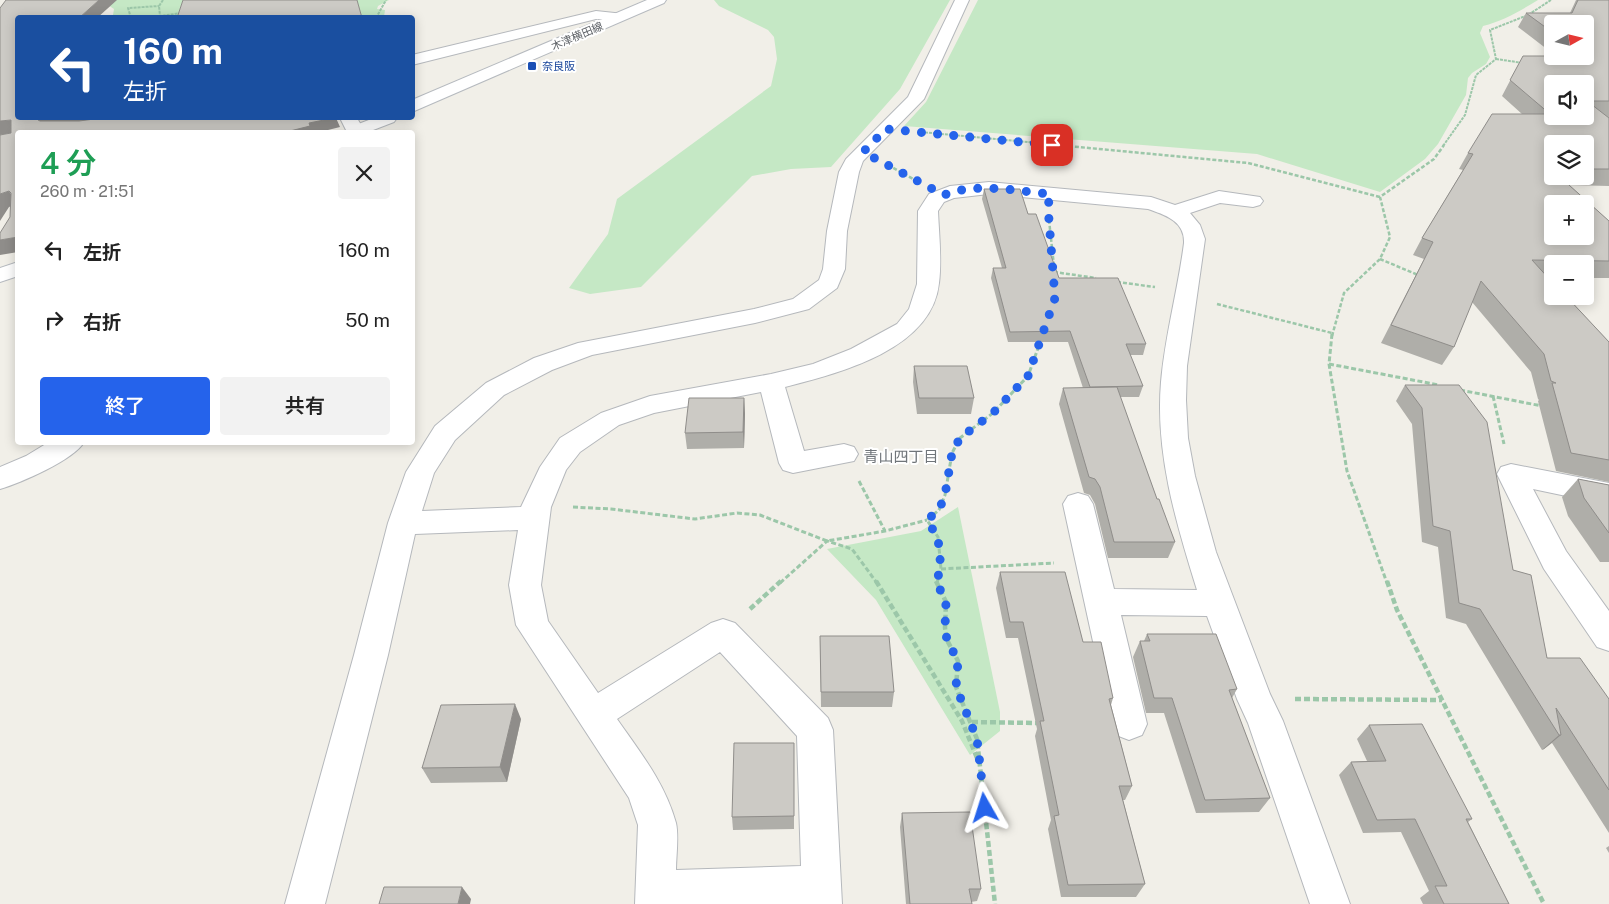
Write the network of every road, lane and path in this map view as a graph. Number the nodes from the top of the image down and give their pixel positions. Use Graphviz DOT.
graph roads {
  1 [pos="163,0"];
  2 [pos="386,0"];
  3 [pos="659,0"];
  4 [pos="962,0"];
  5 [pos="1551,0"];
  6 [pos="159,6"];
  7 [pos="188,12"];
  8 [pos="130,15"];
  9 [pos="160,15"];
  10 [pos="171,15"];
  11 [pos="378,15"];
  12 [pos="619,18"];
  13 [pos="415,59"];
  14 [pos="1496,59"];
  15 [pos="1531,64"];
  16 [pos="415,106"];
  17 [pos="381,120"];
  18 [pos="354,128"];
  19 [pos="886,129"];
  20 [pos="863,152"];
  21 [pos="1050,194"];
  22 [pos="944,195"];
  23 [pos="1380,197"];
  24 [pos="1253,201"];
  25 [pos="1176,211"];
  26 [pos="1380,259"];
  27 [pos="15,270"];
  28 [pos="0,274"];
  29 [pos="1427,276"];
  30 [pos="1054,281"];
  31 [pos="1043,333"];
  32 [pos="1329,364"];
  33 [pos="771,382"];
  34 [pos="1445,387"];
  35 [pos="1454,388"];
  36 [pos="1493,396"];
  37 [pos="1551,408"];
  38 [pos="66,445"];
  39 [pos="844,454"];
  40 [pos="1511,474"];
  41 [pos="0,479"];
  42 [pos="1609,494"];
  43 [pos="1078,504"];
  44 [pos="535,512"];
  45 [pos="927,520"];
  46 [pos="403,523"];
  47 [pos="885,531"];
  48 [pos="827,541"];
  49 [pos="1090,561"];
  50 [pos="941,569"];
  51 [pos="1102,602"];
  52 [pos="1220,604"];
  53 [pos="723,633"];
  54 [pos="1609,637"];
  55 [pos="1254,699"];
  56 [pos="1442,700"];
  57 [pos="594,714"];
  58 [pos="1129,724"];
  59 [pos="981,769"];
  60 [pos="822,895"];
  61 [pos="656,898"];
  62 [pos="305,904"];
  63 [pos="995,904"];
  64 [pos="1330,904"];
  65 [pos="1544,904"];
  1 -- 6 [label="path"];
  2 -- 11 [label="path"];
  3 -- 12 [label="street, 木津横田線"];
  4 -- 19 [label="street"];
  5 -- 14 [label="path"];
  6 -- 8 [label="path"];
  6 -- 9 [label="path"];
  7 -- 10 [label="path"];
  12 -- 13 [label="street"];
  12 -- 16 [label="street, 木津横田線"];
  14 -- 15 [label="path"];
  14 -- 23 [label="path"];
  17 -- 18 [label="street"];
  19 -- 20 [label="street"];
  19 -- 23 [label="path"];
  20 -- 22 [label="path"];
  20 -- 46 [label="street"];
  21 -- 22 [label="street"];
  21 -- 25 [label="street"];
  21 -- 30 [label="path"];
  22 -- 33 [label="street"];
  23 -- 26 [label="path"];
  24 -- 25 [label="street"];
  25 -- 52 [label="street"];
  26 -- 29 [label="path"];
  26 -- 32 [label="path"];
  27 -- 28 [label="street"];
  31 -- 45 [label="path"];
  32 -- 34 [label="path"];
  32 -- 56 [label="path"];
  33 -- 39 [label="street"];
  33 -- 44 [label="street"];
  35 -- 36 [label="path"];
  36 -- 37 [label="path"];
  36 -- 40 [label="path"];
  38 -- 41 [label="street"];
  39 -- 47 [label="path"];
  40 -- 42 [label="street"];
  40 -- 54 [label="street"];
  43 -- 49 [label="street"];
  44 -- 46 [label="street"];
  44 -- 48 [label="path"];
  44 -- 57 [label="street"];
  45 -- 47 [label="path"];
  45 -- 50 [label="path"];
  46 -- 62 [label="street"];
  47 -- 48 [label="path"];
  48 -- 53 [label="path"];
  48 -- 59 [label="path"];
  49 -- 50 [label="path"];
  49 -- 51 [label="street"];
  50 -- 59 [label="path"];
  51 -- 52 [label="street"];
  51 -- 58 [label="street"];
  52 -- 55 [label="street"];
  53 -- 57 [label="street"];
  53 -- 60 [label="street"];
  55 -- 56 [label="path"];
  55 -- 64 [label="street"];
  56 -- 65 [label="path"];
  57 -- 61 [label="street"];
  59 -- 63 [label="path"];
  60 -- 61 [label="street"];
}
